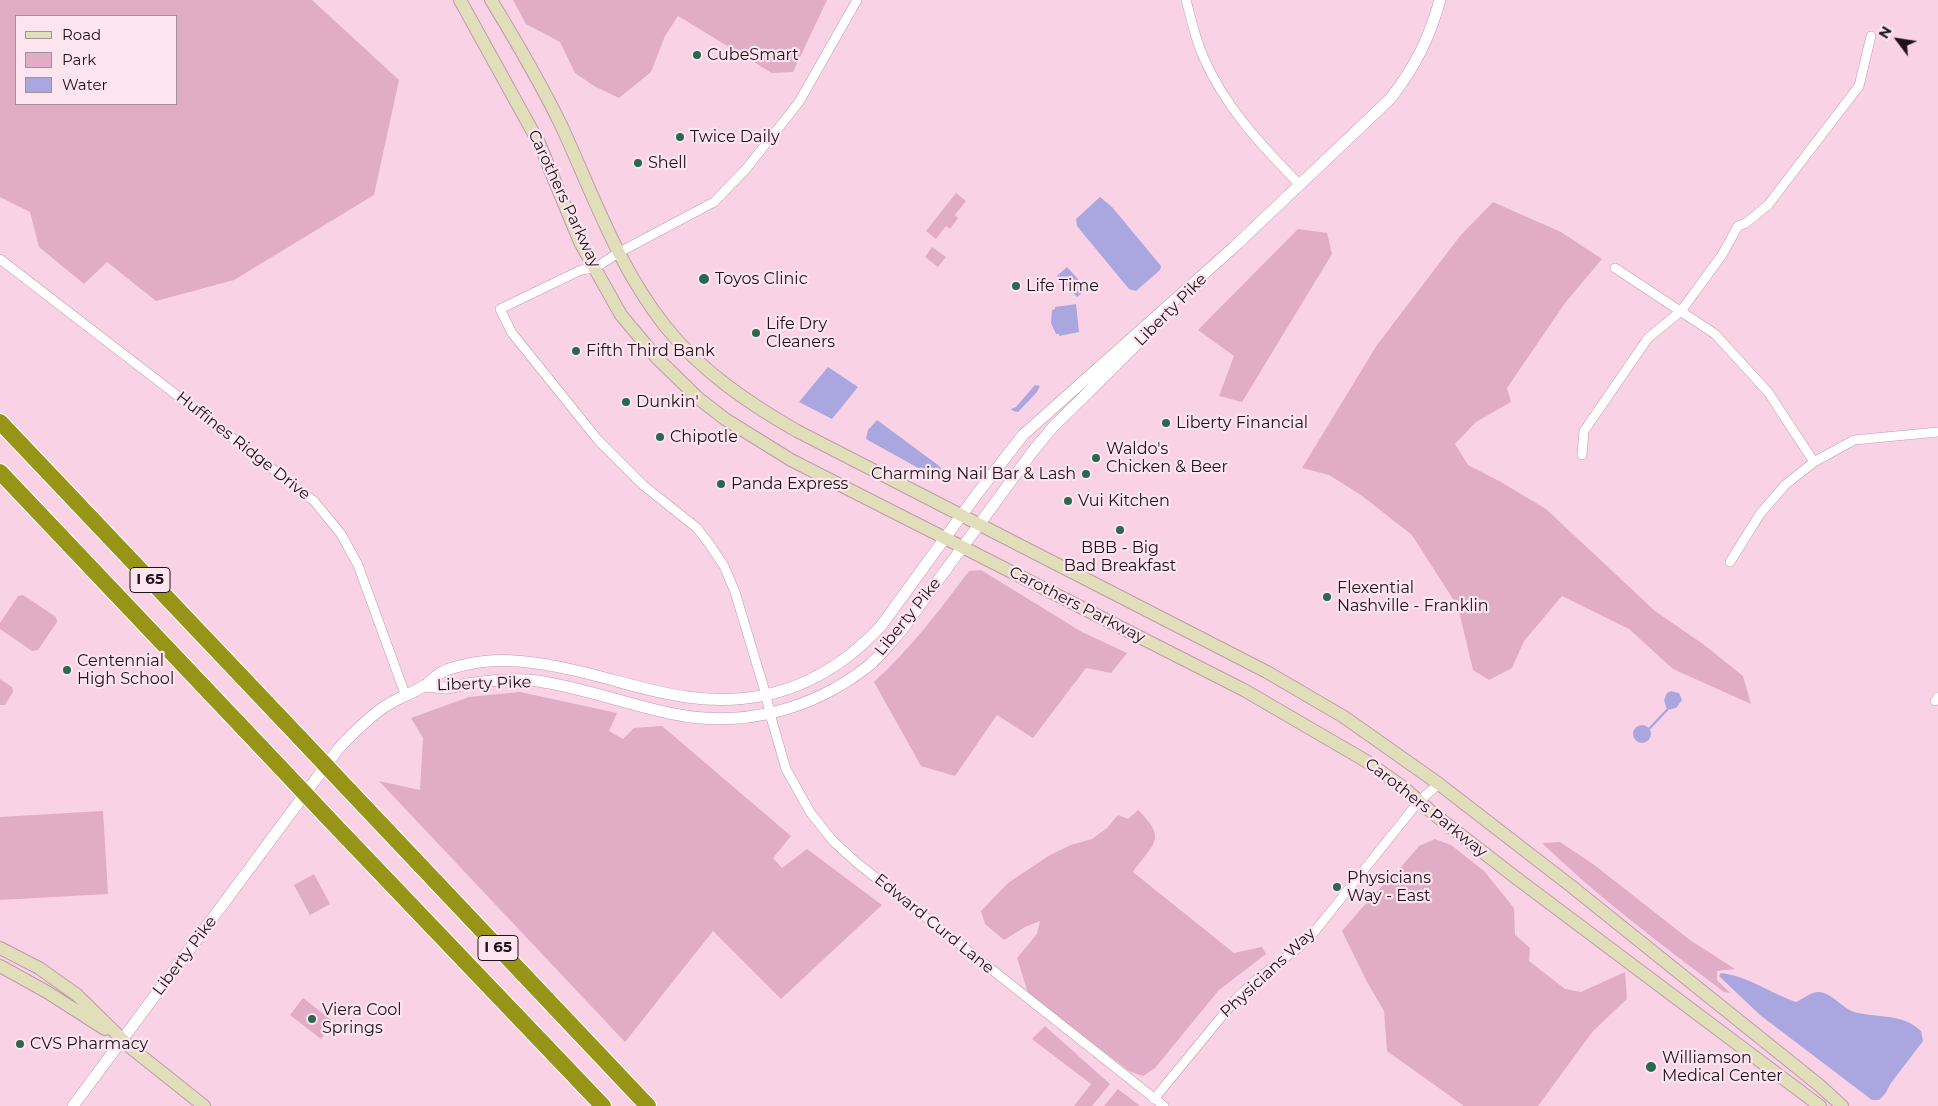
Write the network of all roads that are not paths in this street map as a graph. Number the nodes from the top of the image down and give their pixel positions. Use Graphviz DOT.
graph roads {
  1 [pos="460,0"];
  2 [pos="490,0"];
  3 [pos="857,0"];
  4 [pos="1186,0"];
  5 [pos="1440,0"];
  6 [pos="1871,36"];
  7 [pos="1300,185"];
  8 [pos="1234,247"];
  9 [pos="618,252"];
  10 [pos="0,258"];
  11 [pos="595,268"];
  12 [pos="1615,268"];
  13 [pos="1681,311"];
  14 [pos="0,422"];
  15 [pos="1938,432"];
  16 [pos="1582,455"];
  17 [pos="1814,462"];
  18 [pos="0,472"];
  19 [pos="961,517"];
  20 [pos="979,525"];
  21 [pos="945,539"];
  22 [pos="963,547"];
  23 [pos="1730,562"];
  24 [pos="631,684"];
  25 [pos="425,686"];
  26 [pos="405,694"];
  27 [pos="766,696"];
  28 [pos="627,702"];
  29 [pos="770,714"];
  30 [pos="1434,780"];
  31 [pos="1419,801"];
  32 [pos="0,948"];
  33 [pos="0,966"];
  34 [pos="122,1040"];
  35 [pos="1154,1099"];
  36 [pos="73,1106"];
  37 [pos="204,1106"];
  38 [pos="604,1106"];
  39 [pos="648,1106"];
  40 [pos="1164,1106"];
  41 [pos="1820,1106"];
  42 [pos="1842,1106"];
  1 -- 11 [label="main road, Carothers Parkway"];
  2 -- 9 [label="main road, Carothers Parkway"];
  3 -- 9 [label="street"];
  4 -- 7 [label="street"];
  5 -- 7 [label="street, Liberty Pike"];
  6 -- 13 [label="street"];
  7 -- 8 [label="street, Liberty Pike"];
  8 -- 19 [label="street, Liberty Pike"];
  8 -- 20 [label="street, Liberty Pike"];
  9 -- 11 [label="street"];
  9 -- 19 [label="main road, Carothers Parkway"];
  10 -- 26 [label="street, Huffines Ridge Drive"];
  11 -- 21 [label="main road, Carothers Parkway"];
  11 -- 27 [label="street, Edward Curd Lane"];
  12 -- 13 [label="street"];
  13 -- 16 [label="street"];
  13 -- 17 [label="street"];
  14 -- 39 [label="highway, I 65 / I 65, bridge"];
  15 -- 17 [label="street"];
  17 -- 23 [label="street"];
  18 -- 38 [label="highway, I 65, bridge"];
  19 -- 20 [label="main road, Carothers Parkway"];
  19 -- 21 [label="street, Liberty Pike"];
  20 -- 22 [label="street, Liberty Pike"];
  20 -- 30 [label="main road, Carothers Parkway"];
  21 -- 22 [label="main road, Carothers Parkway"];
  21 -- 27 [label="street, Liberty Pike"];
  22 -- 29 [label="street, Liberty Pike"];
  22 -- 31 [label="main road, Carothers Parkway"];
  24 -- 25 [label="street, Liberty Pike"];
  24 -- 27 [label="street, Liberty Pike"];
  24 -- 28 [label="street"];
  25 -- 26 [label="street, Liberty Pike"];
  25 -- 28 [label="street, Liberty Pike"];
  26 -- 34 [label="street, Liberty Pike"];
  27 -- 29 [label="street, Edward Curd Lane"];
  28 -- 29 [label="street, Liberty Pike"];
  29 -- 35 [label="street, Edward Curd Lane"];
  30 -- 31 [label="street, Physicians Way"];
  30 -- 42 [label="main road, Carothers Parkway"];
  31 -- 35 [label="street, Physicians Way"];
  31 -- 41 [label="main road, Carothers Parkway"];
  32 -- 34 [label="main road"];
  33 -- 34 [label="main road"];
  34 -- 36 [label="street, Liberty Pike"];
  34 -- 37 [label="main road"];
  35 -- 40 [label="street, Edward Curd Lane"];
}
